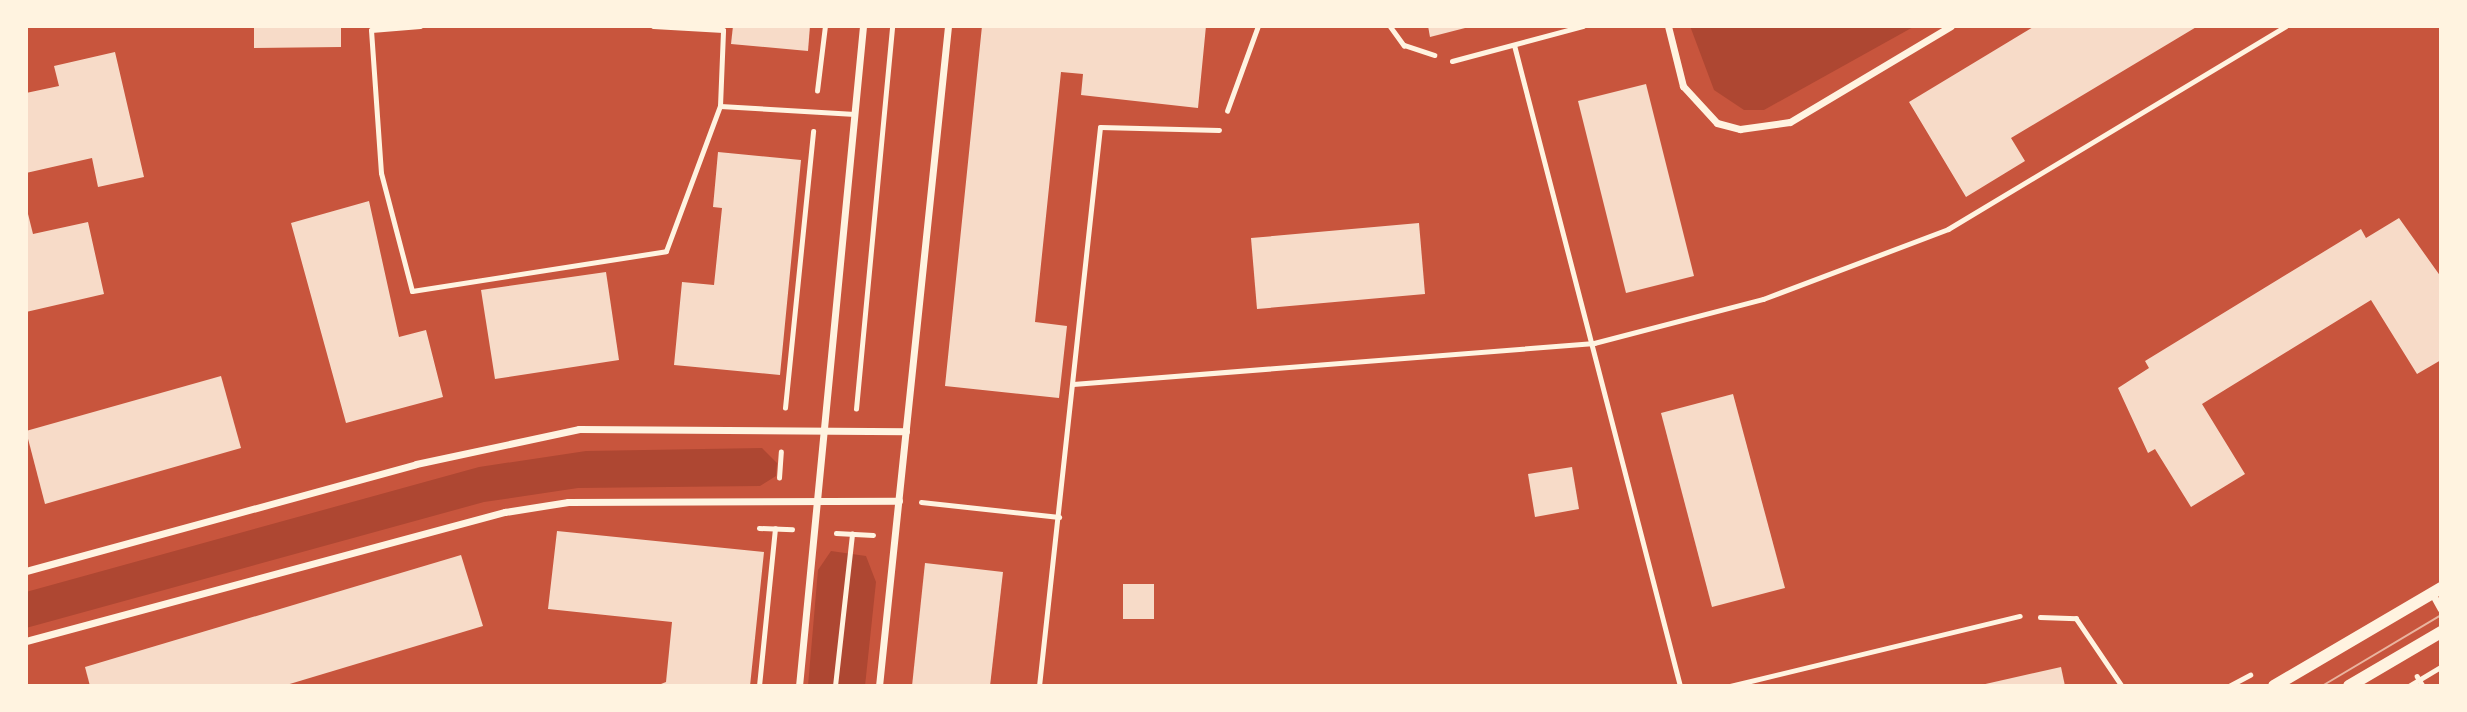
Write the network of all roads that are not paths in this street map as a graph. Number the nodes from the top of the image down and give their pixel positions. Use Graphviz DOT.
graph roads {
  1 [pos="420,26"];
  2 [pos="653,26"];
  3 [pos="863,26"];
  4 [pos="948,26"];
  5 [pos="1583,26"];
  6 [pos="1668,26"];
  7 [pos="1951,26"];
  8 [pos="2286,26"];
  9 [pos="1514,44"];
  10 [pos="1452,61"];
  11 [pos="720,106"];
  12 [pos="855,114"];
  13 [pos="1219,131"];
  14 [pos="1594,343"];
  15 [pos="1073,384"];
  16 [pos="906,431"];
  17 [pos="824,432"];
  18 [pos="817,498"];
  19 [pos="899,501"];
  20 [pos="921,502"];
  21 [pos="1059,517"];
  22 [pos="26,571"];
  23 [pos="2436,590"];
  24 [pos="2441,609"];
  25 [pos="2020,616"];
  26 [pos="2441,632"];
  27 [pos="26,641"];
  28 [pos="799,686"];
  29 [pos="879,686"];
  30 [pos="1039,686"];
  31 [pos="1680,686"];
  32 [pos="1730,686"];
  33 [pos="2274,686"];
  34 [pos="2349,686"];
  1 -- 11 [label="lane"];
  2 -- 11 [label="lane"];
  3 -- 12 [label="street"];
  4 -- 16 [label="street"];
  5 -- 9 [label="lane"];
  6 -- 7 [label="street"];
  8 -- 14 [label="lane"];
  9 -- 10 [label="lane"];
  9 -- 14 [label="lane"];
  11 -- 12 [label="lane"];
  12 -- 17 [label="street"];
  13 -- 15 [label="lane"];
  14 -- 15 [label="lane"];
  14 -- 31 [label="lane"];
  15 -- 21 [label="lane"];
  16 -- 17 [label="street"];
  16 -- 19 [label="street"];
  17 -- 18 [label="street"];
  17 -- 22 [label="street"];
  18 -- 19 [label="street"];
  18 -- 27 [label="street"];
  18 -- 28 [label="street"];
  19 -- 29 [label="street"];
  20 -- 21 [label="lane"];
  21 -- 30 [label="lane"];
  23 -- 24 [label="street"];
  23 -- 33 [label="street"];
  25 -- 32 [label="lane"];
  26 -- 34 [label="street"];
}
